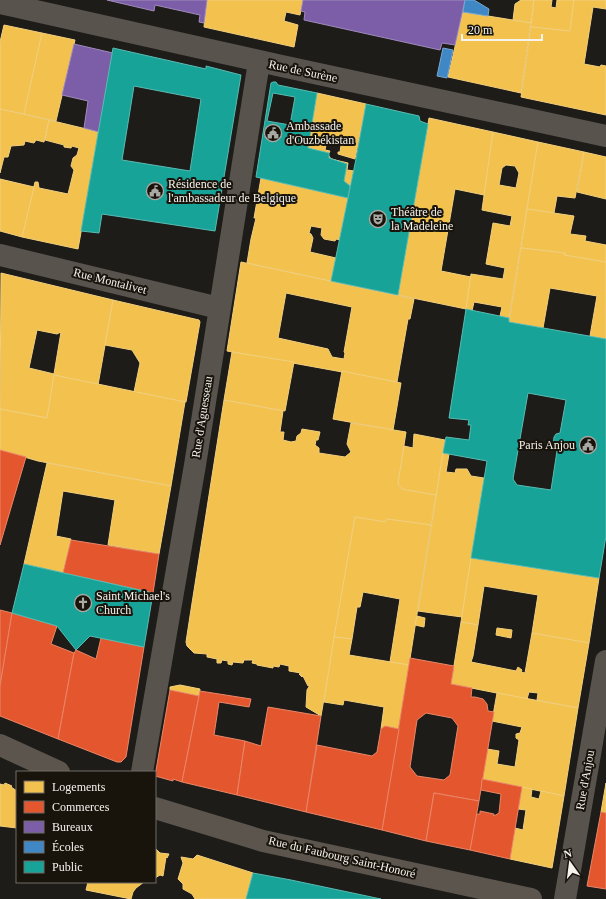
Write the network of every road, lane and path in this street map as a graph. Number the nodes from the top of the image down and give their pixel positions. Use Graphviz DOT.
graph roads {
  1 [pos="0,3"];
  2 [pos="259,62"];
  3 [pos="606,136"];
  4 [pos="0,255"];
  5 [pos="219,308"];
  6 [pos="606,661"];
  7 [pos="0,745"];
  8 [pos="57,771"];
  9 [pos="142,771"];
  10 [pos="156,808"];
  11 [pos="532,899"];
  12 [pos="565,899"];
  1 -- 2 [label="street, Rue de Surène"];
  2 -- 3 [label="street, Rue de Surène"];
  2 -- 5 [label="street, Rue d'Aguesseau"];
  4 -- 5 [label="street, Rue Montalivet"];
  5 -- 9 [label="street, Rue d'Aguesseau"];
  6 -- 12 [label="street, Rue d'Anjou"];
  7 -- 8 [label="street"];
  10 -- 11 [label="street, Rue du Faubourg Saint-Honoré"];
}
